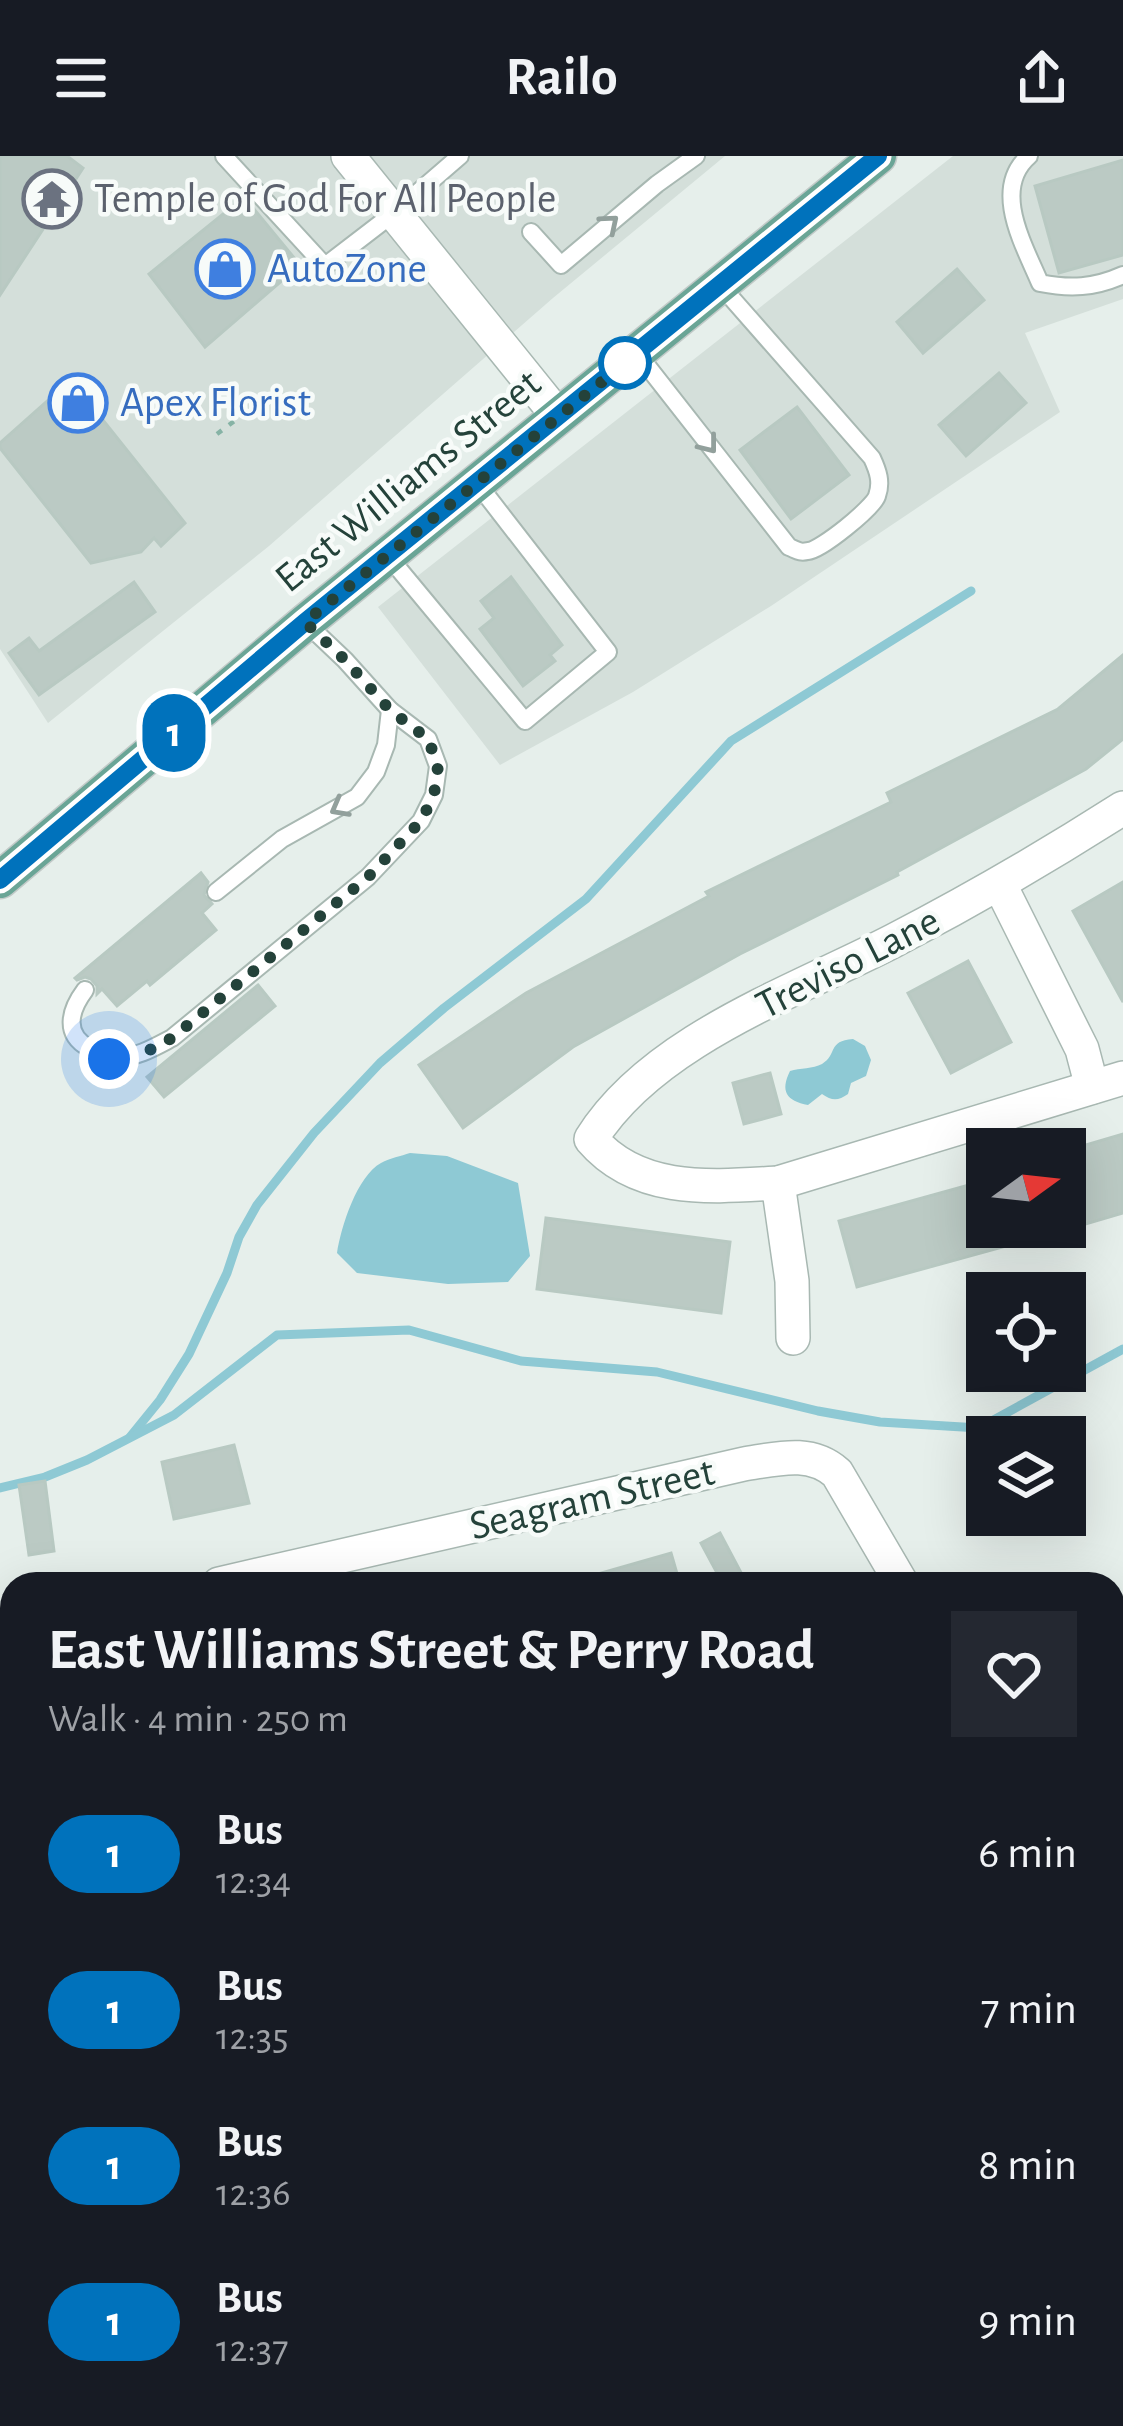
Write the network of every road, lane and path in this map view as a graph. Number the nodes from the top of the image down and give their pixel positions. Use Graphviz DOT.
graph roads {
  1 [pos="224,156"];
  2 [pos="348,156"];
  3 [pos="460,156"];
  4 [pos="696,156"];
  5 [pos="878,156"];
  6 [pos="1029,156"];
  7 [pos="394,213"];
  8 [pos="531,232"];
  9 [pos="1123,275"];
  10 [pos="721,286"];
  11 [pos="637,353"];
  12 [pos="558,416"];
  13 [pos="237,418"];
  14 [pos="217,434"];
  15 [pos="477,483"];
  16 [pos="387,555"];
  17 [pos="305,622"];
  18 [pos="390,710"];
  19 [pos="1123,808"];
  20 [pos="0,880"];
  21 [pos="1000,885"];
  22 [pos="216,892"];
  23 [pos="85,990"];
  24 [pos="1108,1082"];
  25 [pos="778,1184"];
  26 [pos="793,1338"];
  27 [pos="271,1572"];
  28 [pos="895,1572"];
  1 -- 7 [label="lane"];
  2 -- 7 [label="street"];
  3 -- 7 [label="lane"];
  8 -- 4 [label="lane, one-way"];
  5 -- 10 [label="main road, East Williams Street"];
  6 -- 9 [label="lane"];
  7 -- 12 [label="street"];
  10 -- 11 [label="main road, East Williams Street"];
  11 -- 10 [label="lane, one-way"];
  11 -- 12 [label="main road, East Williams Street"];
  12 -- 15 [label="main road, East Williams Street"];
  13 -- 14 [label="path"];
  15 -- 16 [label="main road, East Williams Street"];
  15 -- 16 [label="lane"];
  16 -- 17 [label="main road, East Williams Street"];
  17 -- 18 [label="lane"];
  17 -- 20 [label="main road, East Williams Street"];
  18 -- 22 [label="lane, one-way"];
  18 -- 23 [label="lane"];
  19 -- 21 [label="street, Treviso Lane"];
  21 -- 24 [label="street"];
  21 -- 25 [label="street, Treviso Lane"];
  24 -- 25 [label="street"];
  25 -- 26 [label="street"];
  27 -- 28 [label="street, Seagram Street"];
}
